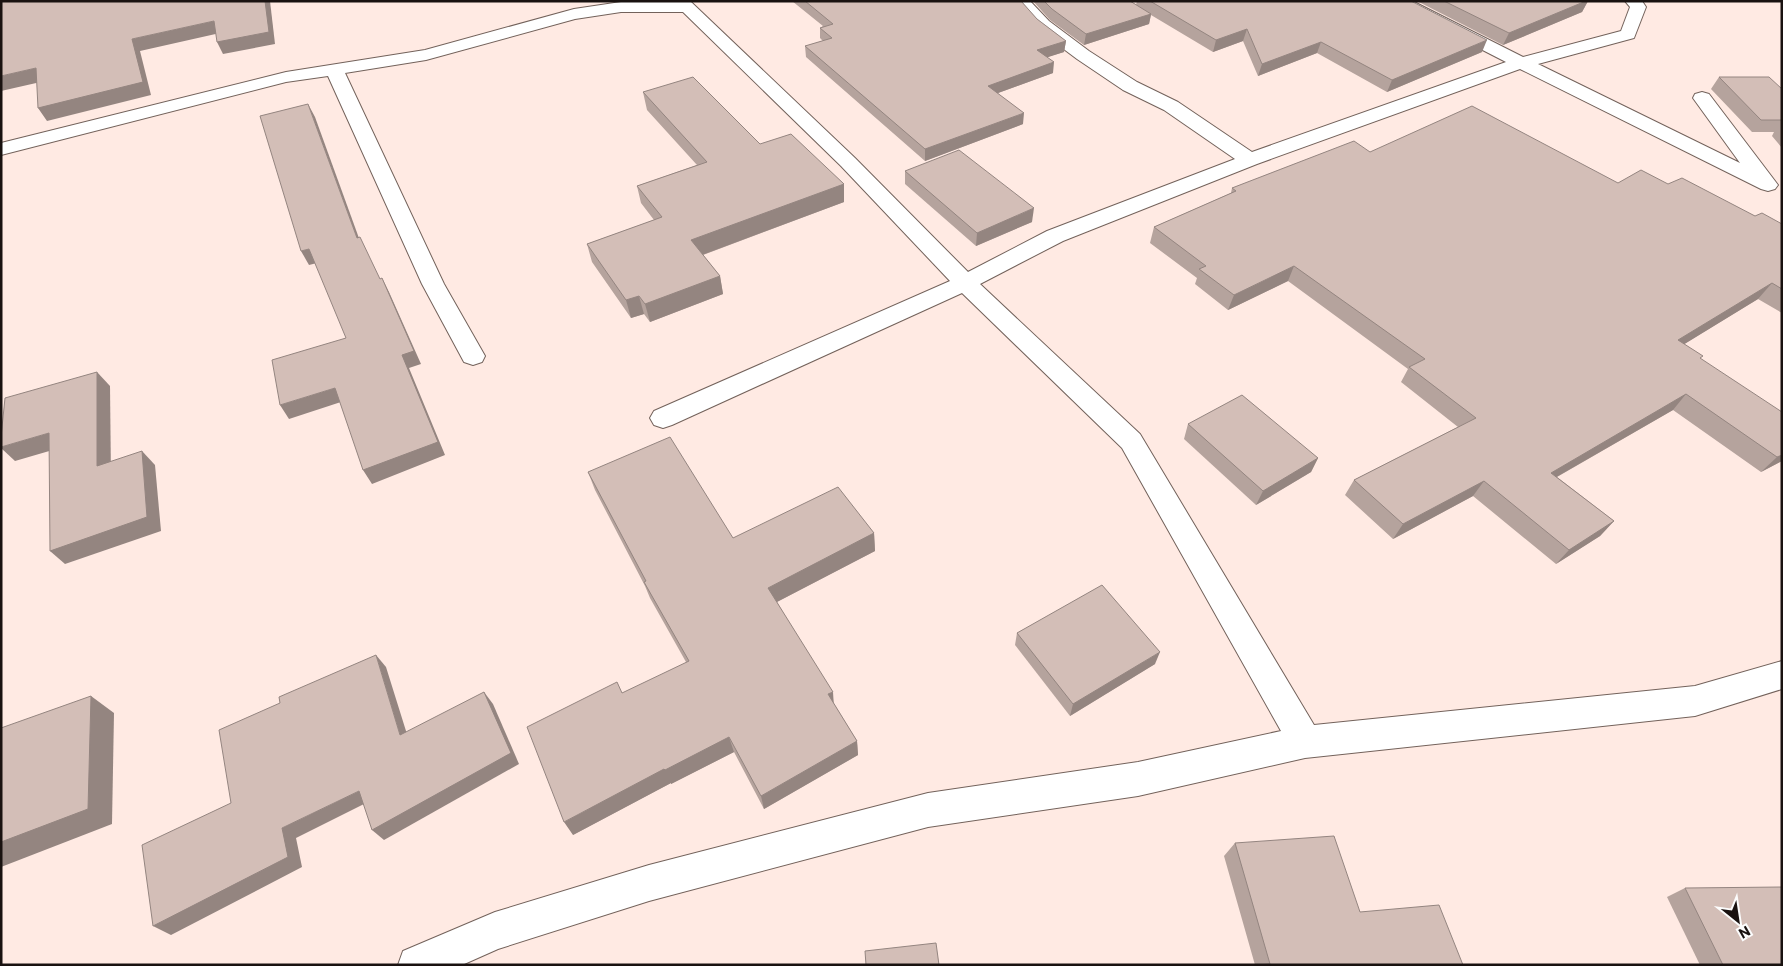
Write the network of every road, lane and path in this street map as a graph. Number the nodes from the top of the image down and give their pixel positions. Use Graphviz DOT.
graph roads {
  1 [pos="1021,1"];
  2 [pos="1399,1"];
  3 [pos="1633,1"];
  4 [pos="683,4"];
  5 [pos="1520,63"];
  6 [pos="334,69"];
  7 [pos="1702,98"];
  8 [pos="1,149"];
  9 [pos="1250,160"];
  10 [pos="1775,191"];
  11 [pos="965,283"];
  12 [pos="473,356"];
  13 [pos="663,418"];
  14 [pos="1782,675"];
  15 [pos="1305,742"];
  16 [pos="417,965"];
  1 -- 9 [label="street"];
  2 -- 5 [label="street"];
  3 -- 5 [label="street"];
  4 -- 6 [label="street"];
  4 -- 11 [label="street"];
  5 -- 9 [label="street"];
  5 -- 10 [label="street"];
  6 -- 8 [label="street"];
  6 -- 12 [label="street"];
  7 -- 10 [label="street"];
  9 -- 11 [label="street"];
  11 -- 13 [label="street"];
  11 -- 15 [label="street"];
  14 -- 15 [label="street"];
  15 -- 16 [label="street"];
}
